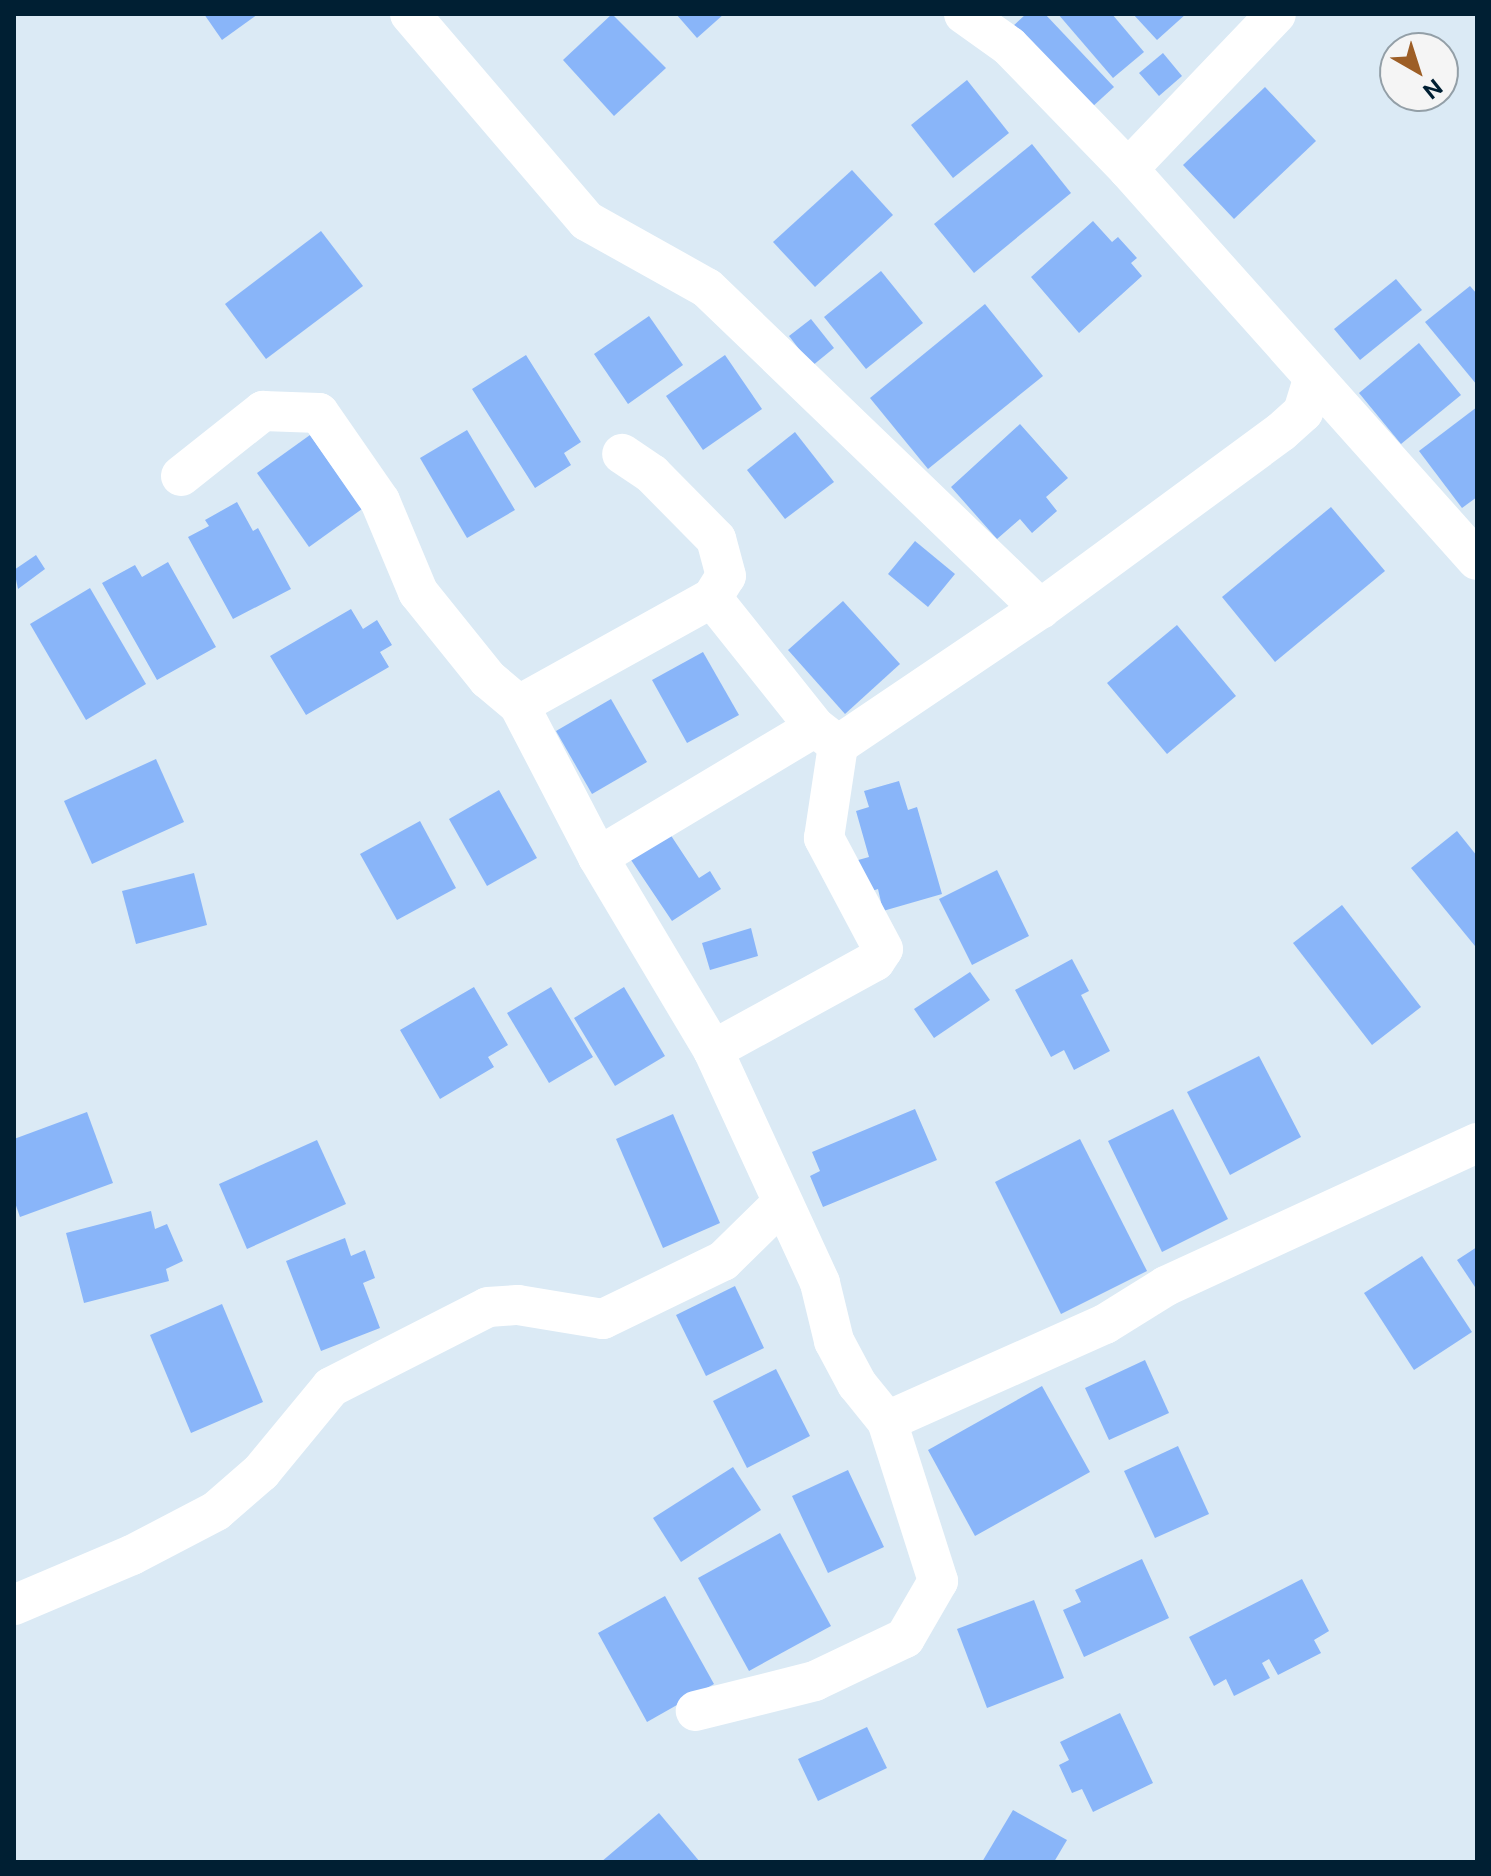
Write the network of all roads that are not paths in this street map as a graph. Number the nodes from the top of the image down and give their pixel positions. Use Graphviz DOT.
graph roads {
  1 [pos="410,14"];
  2 [pos="964,14"];
  3 [pos="1276,14"];
  4 [pos="1128,169"];
  5 [pos="1313,380"];
  6 [pos="622,454"];
  7 [pos="181,476"];
  8 [pos="1477,560"];
  9 [pos="712,598"];
  10 [pos="1040,609"];
  11 [pos="519,705"];
  12 [pos="826,736"];
  13 [pos="598,857"];
  14 [pos="713,1050"];
  15 [pos="1477,1143"];
  16 [pos="780,1205"];
  17 [pos="887,1421"];
  18 [pos="14,1605"];
  19 [pos="696,1711"];
  1 -- 10 [label="street"];
  2 -- 4 [label="street"];
  3 -- 4 [label="street"];
  4 -- 5 [label="street"];
  5 -- 8 [label="street"];
  5 -- 10 [label="street"];
  6 -- 9 [label="street"];
  7 -- 11 [label="street"];
  9 -- 11 [label="street"];
  9 -- 12 [label="street"];
  10 -- 12 [label="street"];
  11 -- 13 [label="street"];
  12 -- 13 [label="street"];
  12 -- 14 [label="street"];
  13 -- 14 [label="street"];
  14 -- 16 [label="street"];
  15 -- 17 [label="street"];
  16 -- 17 [label="street"];
  16 -- 18 [label="street"];
  17 -- 19 [label="street"];
}
